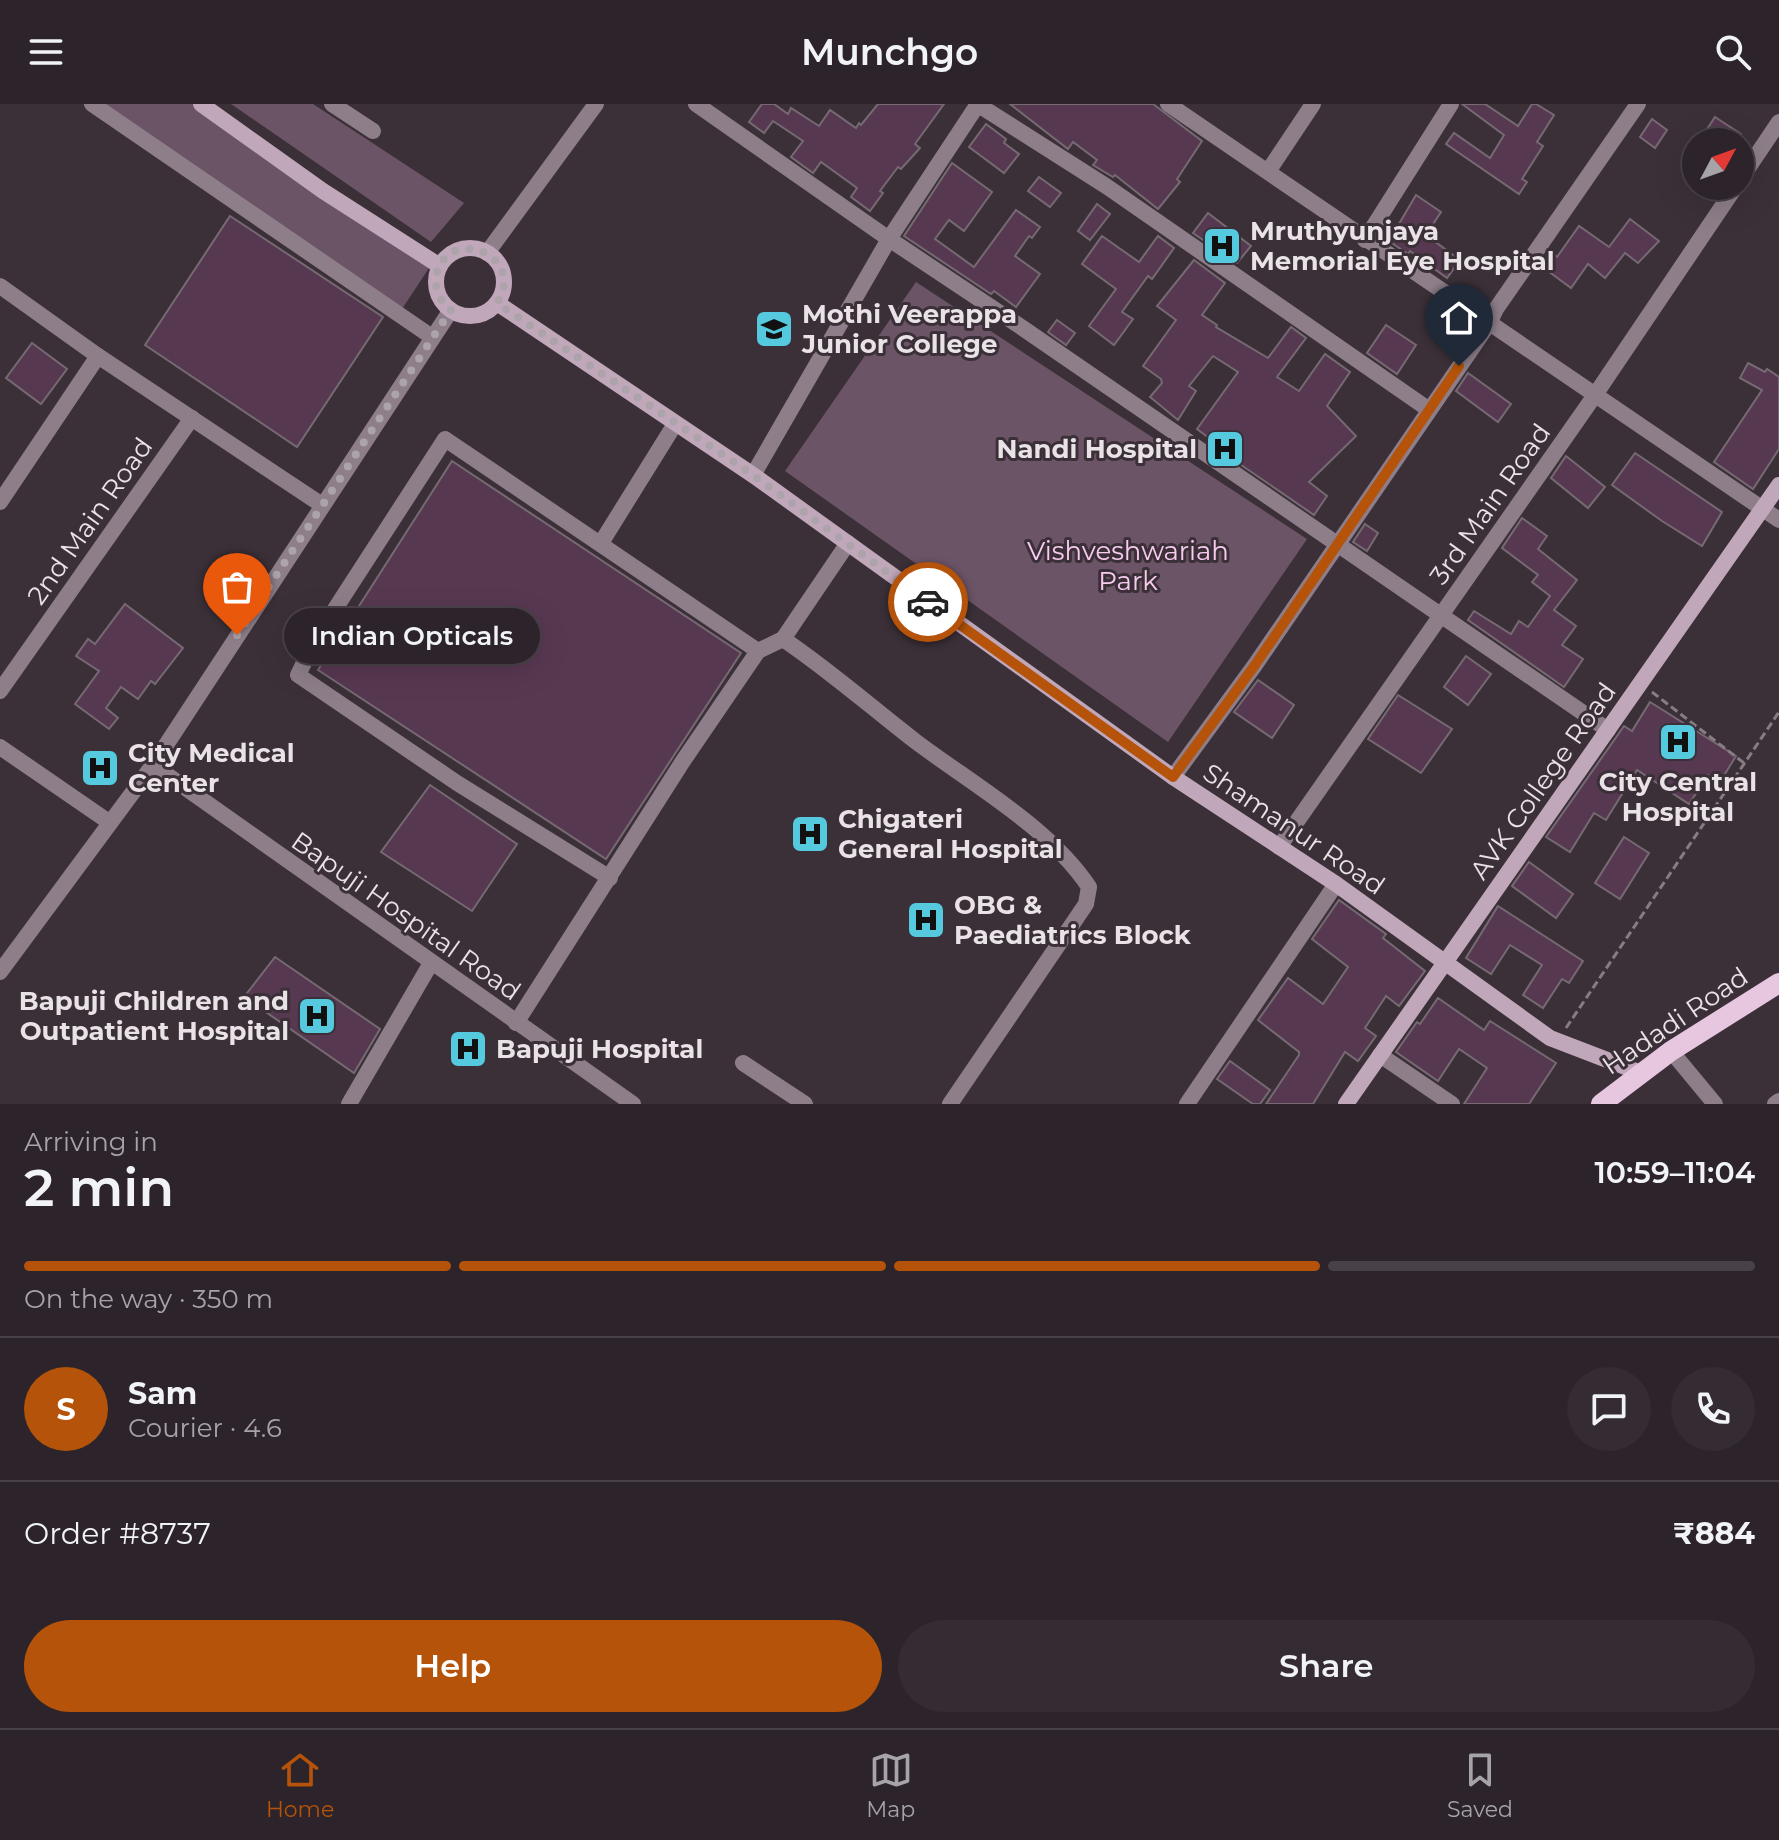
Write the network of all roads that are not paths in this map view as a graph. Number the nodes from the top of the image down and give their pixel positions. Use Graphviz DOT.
graph roads {
  1 [pos="92,104"];
  2 [pos="201,104"];
  3 [pos="332,104"];
  4 [pos="596,104"];
  5 [pos="696,104"];
  6 [pos="977,104"];
  7 [pos="1168,104"];
  8 [pos="1313,104"];
  9 [pos="1451,104"];
  10 [pos="1638,104"];
  11 [pos="1779,122"];
  12 [pos="373,131"];
  13 [pos="1754,159"];
  14 [pos="1269,170"];
  15 [pos="1727,200"];
  16 [pos="889,239"];
  17 [pos="1365,240"];
  18 [pos="487,253"];
  19 [pos="440,266"];
  20 [pos="3,294"];
  21 [pos="497,303"];
  22 [pos="451,310"];
  23 [pos="1490,322"];
  24 [pos="432,337"];
  25 [pos="98,356"];
  26 [pos="1595,395"];
  27 [pos="1428,409"];
  28 [pos="192,418"];
  29 [pos="675,424"];
  30 [pos="753,475"];
  31 [pos="1779,485"];
  32 [pos="0,502"];
  33 [pos="322,505"];
  34 [pos="1763,509"];
  35 [pos="1779,520"];
  36 [pos="601,543"];
  37 [pos="848,543"];
  38 [pos="1337,546"];
  39 [pos="1440,616"];
  40 [pos="783,639"];
  41 [pos="758,651"];
  42 [pos="0,691"];
  43 [pos="1608,730"];
  44 [pos="0,747"];
  45 [pos="153,765"];
  46 [pos="1173,777"];
  47 [pos="109,822"];
  48 [pos="1279,847"];
  49 [pos="610,878"];
  50 [pos="1336,884"];
  51 [pos="1446,961"];
  52 [pos="431,963"];
  53 [pos="0,972"];
  54 [pos="1779,983"];
  55 [pos="516,1023"];
  56 [pos="1671,1051"];
  57 [pos="1380,1055"];
  58 [pos="743,1063"];
  59 [pos="1641,1073"];
  60 [pos="349,1104"];
  61 [pos="633,1104"];
  62 [pos="805,1104"];
  63 [pos="950,1104"];
  64 [pos="1187,1104"];
  65 [pos="1346,1104"];
  66 [pos="1452,1104"];
  67 [pos="1601,1104"];
  68 [pos="1715,1104"];
  1 -- 24 [label="street"];
  2 -- 19 [label="main road"];
  3 -- 12 [label="street"];
  4 -- 18 [label="street"];
  5 -- 16 [label="street"];
  6 -- 16 [label="street"];
  6 -- 27 [label="street"];
  7 -- 14 [label="street"];
  8 -- 14 [label="street"];
  9 -- 17 [label="street"];
  10 -- 23 [label="street"];
  11 -- 13 [label="street"];
  14 -- 17 [label="street"];
  15 -- 26 [label="street, 3rd Main Road"];
  16 -- 30 [label="street"];
  16 -- 38 [label="street"];
  17 -- 23 [label="street"];
  18 -- 19 [label="main road"];
  18 -- 21 [label="main road"];
  19 -- 22 [label="main road"];
  20 -- 25 [label="street"];
  21 -- 22 [label="main road"];
  21 -- 29 [label="main road, Shamanur Road"];
  22 -- 24 [label="street"];
  23 -- 26 [label="street"];
  23 -- 27 [label="street"];
  24 -- 33 [label="street"];
  25 -- 28 [label="street"];
  25 -- 32 [label="street"];
  26 -- 34 [label="street"];
  26 -- 39 [label="street, 3rd Main Road"];
  27 -- 38 [label="street"];
  28 -- 33 [label="street"];
  28 -- 42 [label="street, 2nd Main Road"];
  29 -- 30 [label="main road, Shamanur Road"];
  29 -- 36 [label="street"];
  30 -- 37 [label="main road, Shamanur Road"];
  31 -- 34 [label="main road, AVK College Road"];
  33 -- 45 [label="street"];
  34 -- 35 [label="street"];
  34 -- 43 [label="main road, AVK College Road"];
  36 -- 41 [label="street"];
  36 -- 49 [label="street"];
  37 -- 40 [label="street"];
  37 -- 46 [label="main road, Shamanur Road"];
  38 -- 39 [label="street"];
  38 -- 46 [label="street"];
  39 -- 43 [label="street"];
  39 -- 48 [label="street, 3rd Main Road"];
  40 -- 41 [label="street"];
  40 -- 63 [label="street"];
  41 -- 49 [label="street"];
  43 -- 51 [label="main road, AVK College Road"];
  44 -- 47 [label="street"];
  45 -- 47 [label="street"];
  45 -- 52 [label="street, Bapuji Hospital Road"];
  46 -- 48 [label="main road, Shamanur Road"];
  47 -- 53 [label="street"];
  48 -- 50 [label="main road, Shamanur Road"];
  49 -- 55 [label="street"];
  50 -- 51 [label="main road, Shamanur Road"];
  50 -- 64 [label="street"];
  51 -- 57 [label="main road, AVK College Road"];
  51 -- 59 [label="main road, Shamanur Road"];
  52 -- 55 [label="street, Bapuji Hospital Road"];
  52 -- 60 [label="street"];
  54 -- 56 [label="main road, Hadadi Road"];
  55 -- 61 [label="street, Bapuji Hospital Road"];
  56 -- 59 [label="main road, Hadadi Road"];
  56 -- 68 [label="street"];
  57 -- 65 [label="main road, AVK College Road"];
  57 -- 66 [label="street"];
  58 -- 62 [label="street"];
  59 -- 67 [label="main road, Hadadi Road"];
}
